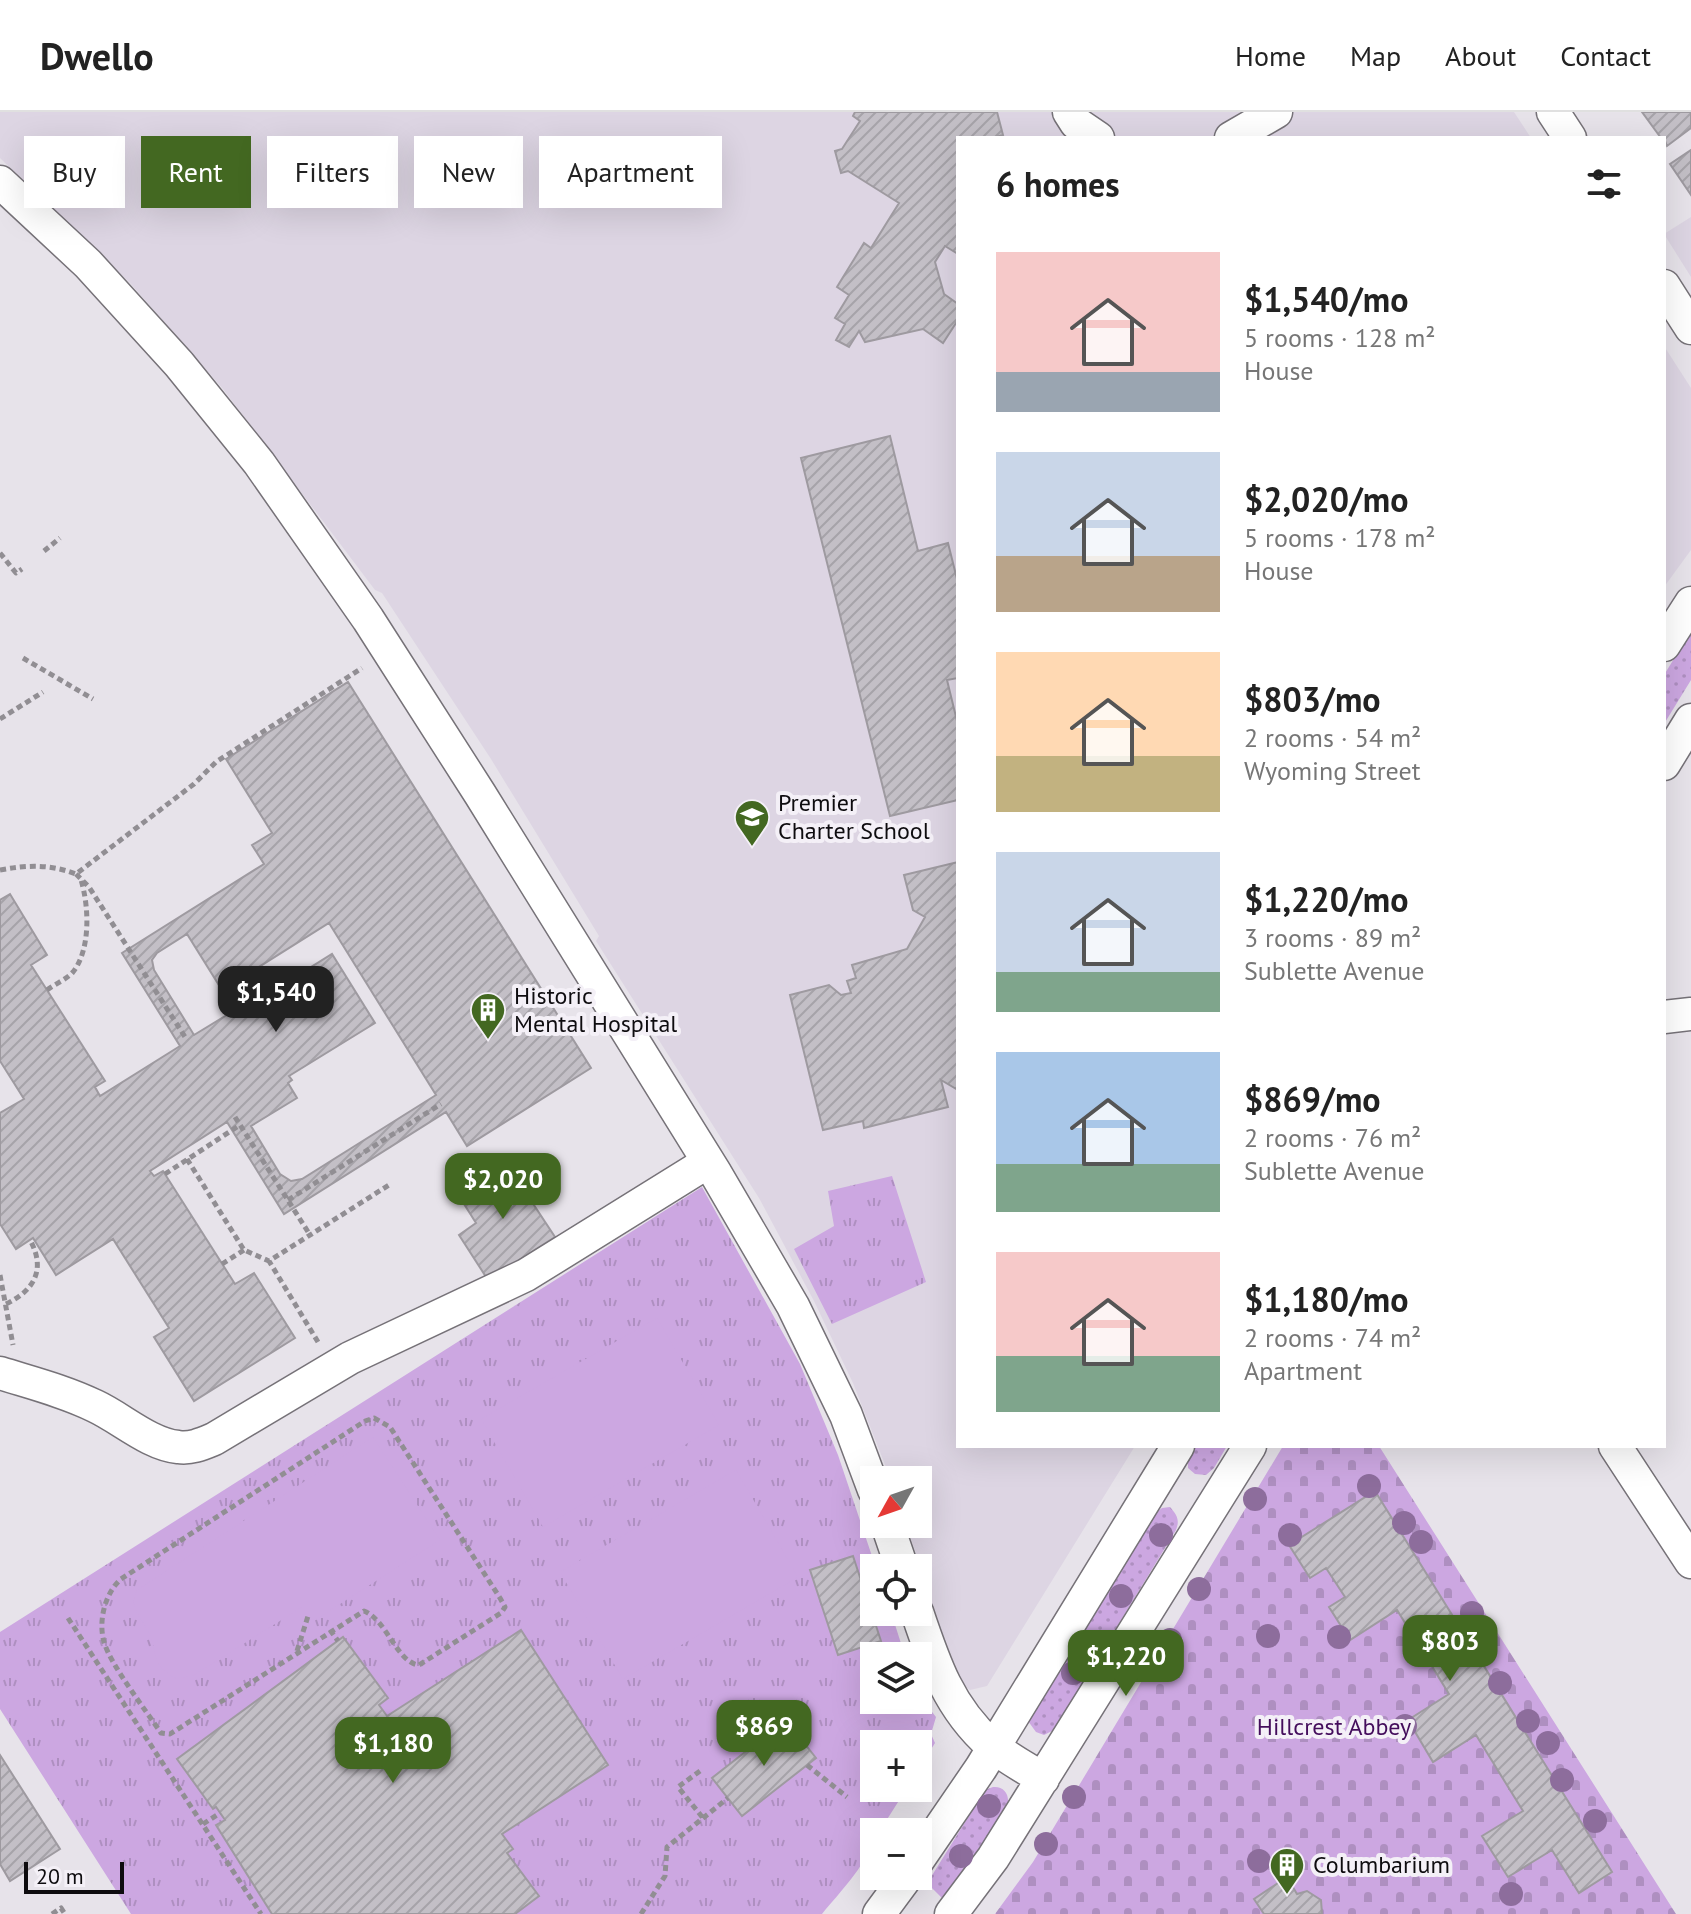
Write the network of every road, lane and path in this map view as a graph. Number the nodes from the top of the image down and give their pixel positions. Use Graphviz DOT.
graph roads {
  1 [pos="1069,112"];
  2 [pos="1276,112"];
  3 [pos="1553,112"];
  4 [pos="1095,136"];
  5 [pos="1234,136"];
  6 [pos="1569,136"];
  7 [pos="0,182"];
  8 [pos="1666,289"];
  9 [pos="1691,328"];
  10 [pos="60,538"];
  11 [pos="44,551"];
  12 [pos="0,553"];
  13 [pos="22,569"];
  14 [pos="1691,603"];
  15 [pos="1666,642"];
  16 [pos="388,652"];
  17 [pos="23,658"];
  18 [pos="43,692"];
  19 [pos="93,699"];
  20 [pos="0,719"];
  21 [pos="1691,720"];
  22 [pos="1666,761"];
  23 [pos="0,870"];
  24 [pos="78,876"];
  25 [pos="47,990"];
  26 [pos="1691,1014"];
  27 [pos="1666,1017"];
  28 [pos="187,1040"];
  29 [pos="441,1104"];
  30 [pos="235,1117"];
  31 [pos="240,1125"];
  32 [pos="187,1159"];
  33 [pos="708,1162"];
  34 [pos="165,1174"];
  35 [pos="389,1185"];
  36 [pos="288,1200"];
  37 [pos="310,1235"];
  38 [pos="30,1240"];
  39 [pos="244,1250"];
  40 [pos="269,1261"];
  41 [pos="222,1264"];
  42 [pos="0,1275"];
  43 [pos="6,1304"];
  44 [pos="315,1351"];
  45 [pos="8,1362"];
  46 [pos="1177,1448"];
  47 [pos="1249,1448"];
  48 [pos="1616,1448"];
  49 [pos="865,1466"];
  50 [pos="1691,1562"];
  51 [pos="308,1616"];
  52 [pos="68,1618"];
  53 [pos="922,1626"];
  54 [pos="330,1630"];
  55 [pos="338,1641"];
  56 [pos="296,1652"];
  57 [pos="161,1733"];
  58 [pos="148,1741"];
  59 [pos="994,1747"];
  60 [pos="807,1765"];
  61 [pos="700,1771"];
  62 [pos="1043,1779"];
  63 [pos="847,1797"];
  64 [pos="728,1798"];
  65 [pos="220,1813"];
  66 [pos="703,1818"];
  67 [pos="203,1824"];
  68 [pos="932,1839"];
  69 [pos="52,1914"];
  70 [pos="65,1914"];
  71 [pos="261,1914"];
  72 [pos="641,1914"];
  73 [pos="951,1914"];
  1 -- 4 [label="street"];
  2 -- 5 [label="street"];
  3 -- 6 [label="street"];
  7 -- 16 [label="street"];
  8 -- 9 [label="street"];
  10 -- 11 [label="path"];
  12 -- 13 [label="path"];
  14 -- 15 [label="street"];
  16 -- 24 [label="path"];
  16 -- 33 [label="street"];
  17 -- 19 [label="path"];
  18 -- 20 [label="path"];
  21 -- 22 [label="street"];
  23 -- 24 [label="path"];
  24 -- 25 [label="path"];
  24 -- 28 [label="path"];
  26 -- 27 [label="street"];
  29 -- 36 [label="path"];
  30 -- 31 [label="path"];
  31 -- 32 [label="path"];
  31 -- 36 [label="path"];
  32 -- 34 [label="path"];
  32 -- 39 [label="path"];
  33 -- 45 [label="street"];
  33 -- 49 [label="street"];
  35 -- 37 [label="path"];
  36 -- 37 [label="path"];
  37 -- 40 [label="path"];
  38 -- 43 [label="path"];
  39 -- 40 [label="path"];
  39 -- 41 [label="path"];
  40 -- 44 [label="path"];
  42 -- 43 [label="path"];
  43 -- 45 [label="path"];
  46 -- 59 [label="street"];
  47 -- 62 [label="street"];
  48 -- 50 [label="street"];
  51 -- 56 [label="path"];
  52 -- 58 [label="path"];
  53 -- 59 [label="street"];
  54 -- 55 [label="path"];
  54 -- 56 [label="path"];
  54 -- 57 [label="path"];
  56 -- 57 [label="path"];
  57 -- 58 [label="path"];
  58 -- 67 [label="path"];
  59 -- 62 [label="street"];
  59 -- 68 [label="street"];
  60 -- 63 [label="path"];
  61 -- 66 [label="path"];
  62 -- 73 [label="street"];
  64 -- 66 [label="path"];
  65 -- 67 [label="path"];
  66 -- 72 [label="path"];
  67 -- 71 [label="path"];
  69 -- 70 [label="path"];
}
